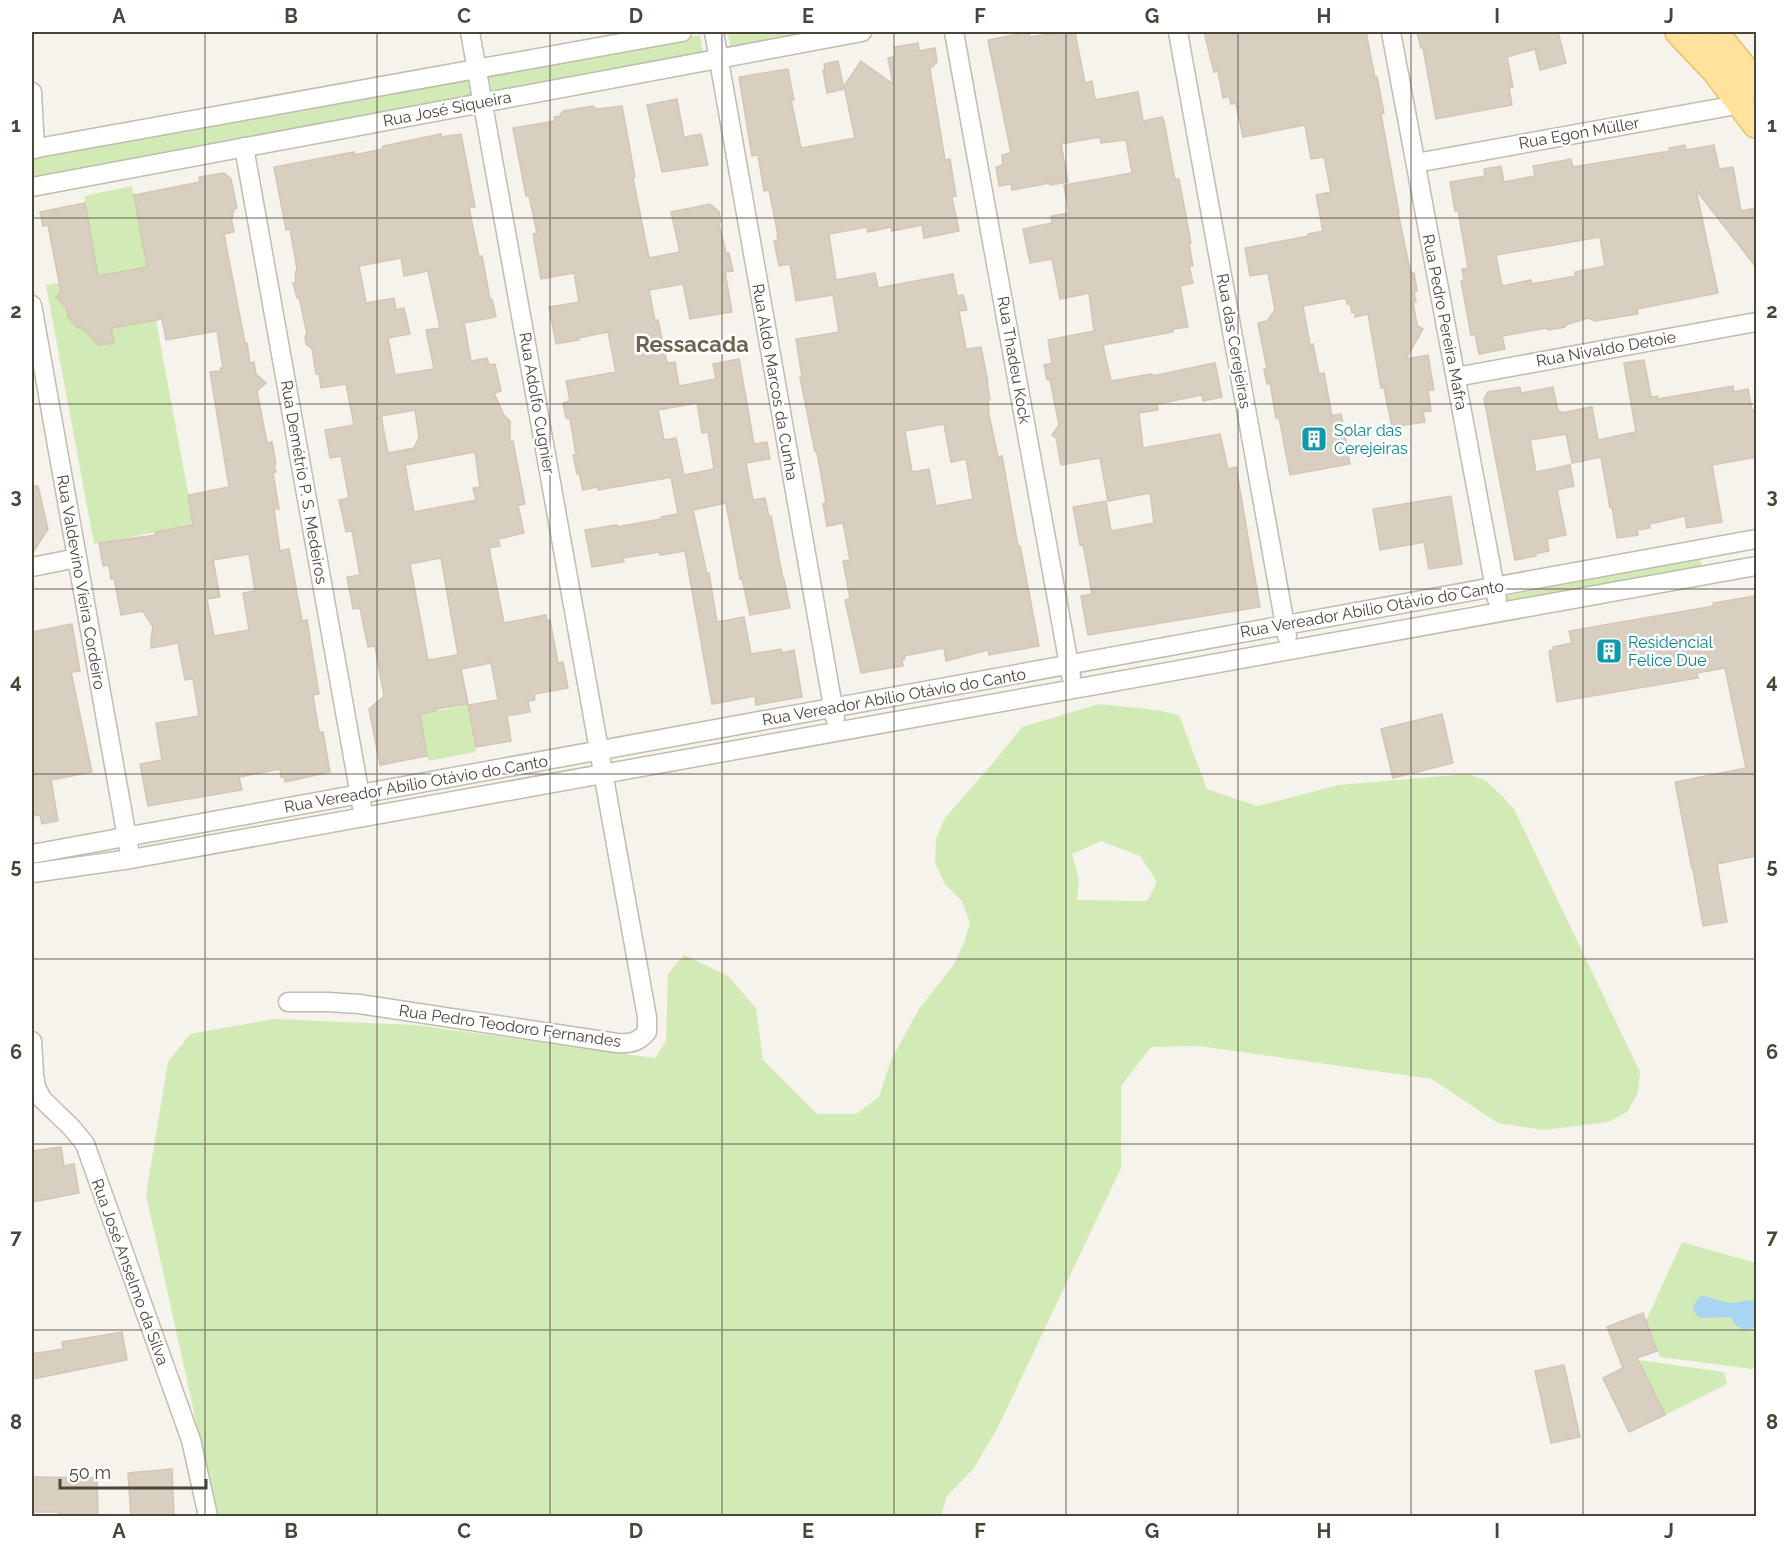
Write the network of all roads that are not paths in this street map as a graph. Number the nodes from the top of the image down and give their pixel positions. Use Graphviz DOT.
graph roads {
  1 [pos="470,32"];
  2 [pos="682,32"];
  3 [pos="714,32"];
  4 [pos="862,32"];
  5 [pos="954,32"];
  6 [pos="1178,32"];
  7 [pos="1391,32"];
  8 [pos="1679,32"];
  9 [pos="1714,32"];
  10 [pos="719,58"];
  11 [pos="476,69"];
  12 [pos="32,92"];
  13 [pos="483,102"];
  14 [pos="1752,104"];
  15 [pos="244,147"];
  16 [pos="33,149"];
  17 [pos="1416,163"];
  18 [pos="32,187"];
  19 [pos="32,305"];
  20 [pos="1756,322"];
  21 [pos="1456,376"];
  22 [pos="1756,539"];
  23 [pos="1715,547"];
  24 [pos="77,558"];
  25 [pos="1756,566"];
  26 [pos="32,567"];
  27 [pos="1721,572"];
  28 [pos="1495,587"];
  29 [pos="1500,612"];
  30 [pos="1285,625"];
  31 [pos="1290,650"];
  32 [pos="1069,665"];
  33 [pos="1074,689"];
  34 [pos="833,708"];
  35 [pos="837,732"];
  36 [pos="600,751"];
  37 [pos="604,774"];
  38 [pos="360,794"];
  39 [pos="363,817"];
  40 [pos="127,837"];
  41 [pos="32,854"];
  42 [pos="131,859"];
  43 [pos="32,873"];
  44 [pos="288,1002"];
  45 [pos="32,1041"];
  46 [pos="208,1516"];
  1 -- 11 [label="street, Rua Adolfo Cugnier"];
  2 -- 11 [label="street, Rua José Siqueira"];
  3 -- 10 [label="street, Rua Aldo Marcos da Cunha"];
  4 -- 10 [label="street, Rua José Siqueira"];
  5 -- 32 [label="street, Rua Thadeu Kock"];
  6 -- 30 [label="street, Rua das Cerejeiras"];
  7 -- 17 [label="street, Rua Pedro Pereira Mafra"];
  8 -- 14 [label="main road"];
  9 -- 14 [label="main road"];
  10 -- 13 [label="street, Rua José Siqueira"];
  10 -- 34 [label="street, Rua Aldo Marcos da Cunha"];
  11 -- 13 [label="street, Rua Adolfo Cugnier"];
  11 -- 16 [label="street, Rua José Siqueira"];
  12 -- 16 [label="street"];
  13 -- 15 [label="street, Rua José Siqueira"];
  13 -- 36 [label="street, Rua Adolfo Cugnier"];
  14 -- 17 [label="street, Rua Egon Müller"];
  15 -- 18 [label="street, Rua José Siqueira"];
  15 -- 38 [label="street, Rua Demétrio P. S. Medeiros"];
  17 -- 21 [label="street, Rua Pedro Pereira Mafra"];
  19 -- 24 [label="street, Rua Valdevino Vieira Cordeiro"];
  20 -- 21 [label="street, Rua Nivaldo Detoie"];
  21 -- 28 [label="street, Rua Pedro Pereira Mafra"];
  22 -- 23 [label="street, Rua Vereador Abílio Otávio do Canto"];
  23 -- 27 [label="street"];
  23 -- 28 [label="street, Rua Vereador Abílio Otávio do Canto"];
  24 -- 26 [label="street"];
  24 -- 40 [label="street, Rua Valdevino Vieira Cordeiro"];
  25 -- 27 [label="street, Rua Vereador Abílio Otávio do Canto"];
  27 -- 29 [label="street, Rua Vereador Abílio Otávio do Canto"];
  28 -- 29 [label="street, Rua Pedro Pereira Mafra"];
  28 -- 30 [label="street, Rua Vereador Abílio Otávio do Canto"];
  29 -- 31 [label="street, Rua Vereador Abílio Otávio do Canto"];
  30 -- 31 [label="street, Rua das Cerejeiras"];
  30 -- 32 [label="street, Rua Vereador Abílio Otávio do Canto"];
  31 -- 33 [label="street, Rua Vereador Abílio Otávio do Canto"];
  32 -- 33 [label="street, Rua Thadeu Kock"];
  32 -- 34 [label="street, Rua Vereador Abílio Otávio do Canto"];
  33 -- 35 [label="street, Rua Vereador Abílio Otávio do Canto"];
  34 -- 35 [label="street, Rua Aldo Marcos da Cunha"];
  34 -- 36 [label="street, Rua Vereador Abílio Otávio do Canto"];
  35 -- 37 [label="street, Rua Vereador Abílio Otávio do Canto"];
  36 -- 37 [label="street, Rua Adolfo Cugnier"];
  36 -- 38 [label="street, Rua Vereador Abílio Otávio do Canto"];
  37 -- 39 [label="street, Rua Vereador Abílio Otávio do Canto"];
  37 -- 44 [label="street, Rua Pedro Teodoro Fernandes"];
  38 -- 39 [label="street, Rua Demétrio P. S. Medeiros"];
  38 -- 40 [label="street, Rua Vereador Abílio Otávio do Canto"];
  39 -- 42 [label="street, Rua Vereador Abílio Otávio do Canto"];
  40 -- 41 [label="street, Rua Vereador Abílio Otávio do Canto"];
  40 -- 42 [label="street, Rua Valdevino Vieira Cordeiro"];
  42 -- 43 [label="street, Rua Vereador Abílio Otávio do Canto"];
  45 -- 46 [label="street, Rua José Anselmo da Silva"];
}
